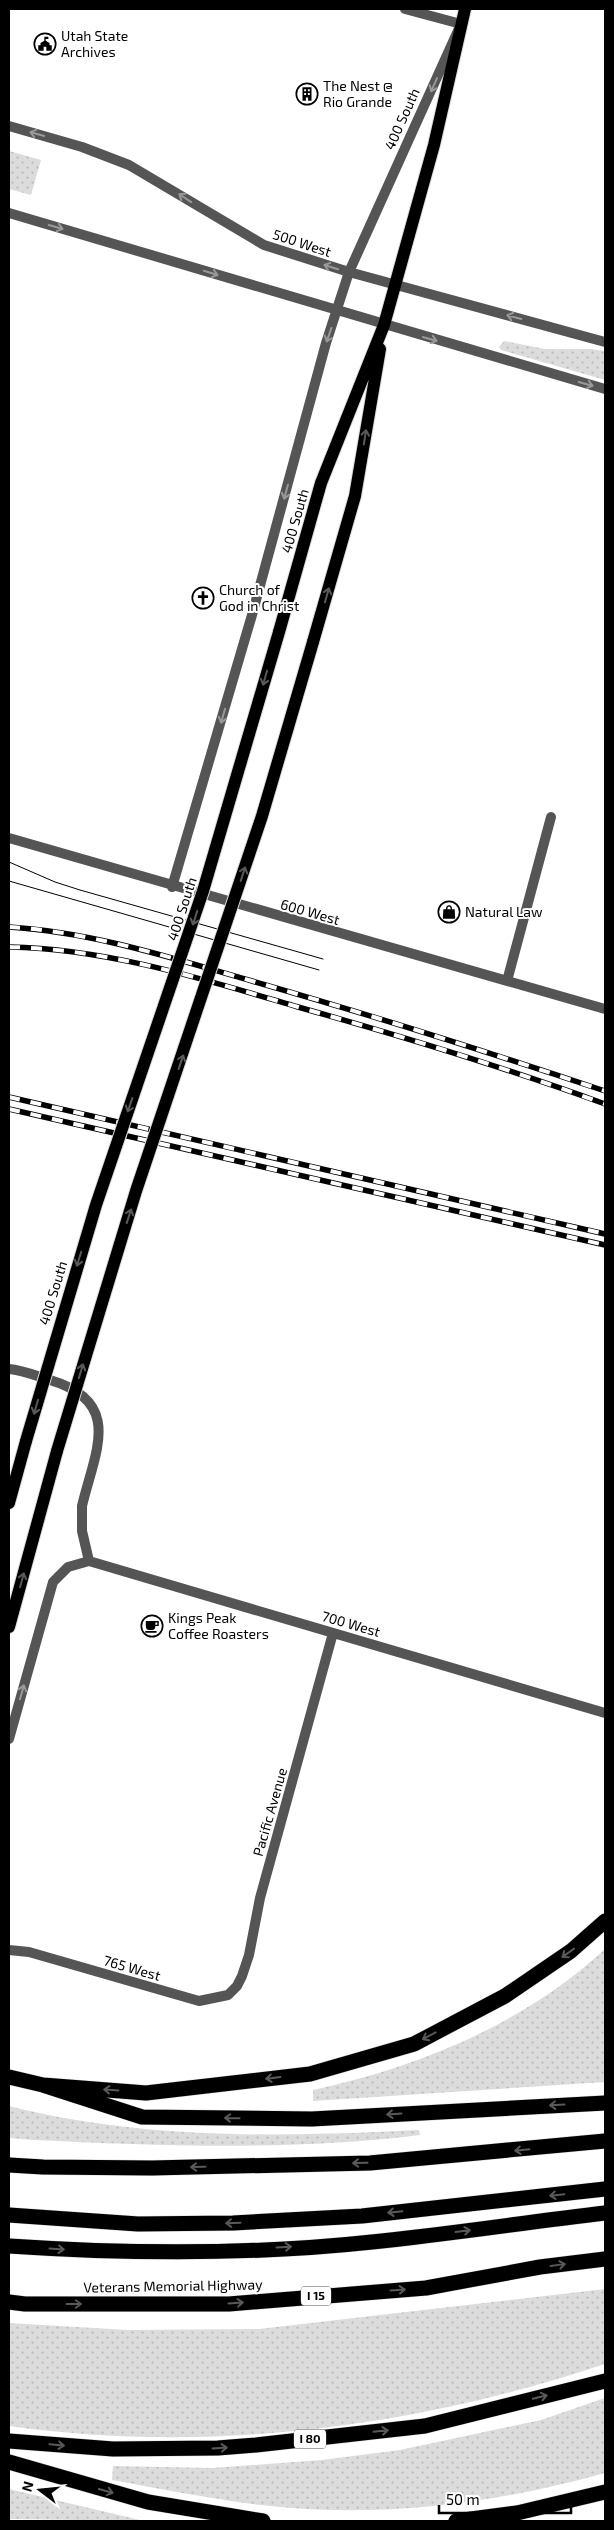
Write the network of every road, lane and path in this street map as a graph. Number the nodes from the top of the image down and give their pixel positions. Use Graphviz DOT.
graph roads {
  1 [pos="405,9"];
  2 [pos="465,9"];
  3 [pos="461,24"];
  4 [pos="9,126"];
  5 [pos="9,213"];
  6 [pos="350,272"];
  7 [pos="395,285"];
  8 [pos="337,311"];
  9 [pos="384,325"];
  10 [pos="605,342"];
  11 [pos="605,389"];
  12 [pos="551,817"];
  13 [pos="9,838"];
  14 [pos="172,887"];
  15 [pos="507,981"];
  16 [pos="605,1009"];
  17 [pos="9,1370"];
  18 [pos="9,1503"];
  19 [pos="89,1562"];
  20 [pos="9,1627"];
  21 [pos="333,1633"];
  22 [pos="605,1713"];
  23 [pos="9,1739"];
  24 [pos="605,1921"];
  25 [pos="9,1942"];
  26 [pos="9,1950"];
  27 [pos="29,1952"];
  28 [pos="228,1994"];
  29 [pos="9,2077"];
  30 [pos="43,2085"];
  31 [pos="605,2103"];
  32 [pos="605,2141"];
  33 [pos="9,2165"];
  34 [pos="605,2189"];
  35 [pos="605,2213"];
  36 [pos="9,2214"];
  37 [pos="9,2246"];
  38 [pos="605,2259"];
  39 [pos="9,2302"];
  40 [pos="605,2381"];
  41 [pos="9,2441"];
  42 [pos="9,2462"];
  43 [pos="605,2492"];
  44 [pos="263,2521"];
  45 [pos="456,2521"];
  1 -- 3 [label="street"];
  2 -- 3 [label="main road, 400 South"];
  3 -- 6 [label="street, 400 South, one-way"];
  3 -- 7 [label="main road, 400 South"];
  6 -- 4 [label="street, 500 West, one-way"];
  5 -- 8 [label="street, one-way"];
  6 -- 7 [label="street, 500 West"];
  6 -- 8 [label="street, 400 South"];
  7 -- 9 [label="main road, 400 South"];
  10 -- 7 [label="street, 500 West, one-way"];
  8 -- 9 [label="street"];
  8 -- 14 [label="street, 400 South, one-way"];
  9 -- 11 [label="street, one-way"];
  9 -- 18 [label="main road, 400 South, one-way, bridge"];
  20 -- 9 [label="main road, 400 South, one-way, bridge"];
  12 -- 15 [label="street"];
  13 -- 14 [label="street, 600 West"];
  14 -- 15 [label="street, 600 West"];
  15 -- 16 [label="street, 600 West"];
  17 -- 19 [label="street"];
  19 -- 21 [label="street, 700 West"];
  23 -- 19 [label="street, one-way"];
  21 -- 22 [label="street, 700 West"];
  21 -- 28 [label="street, Pacific Avenue"];
  24 -- 30 [label="highway, one-way"];
  25 -- 27 [label="street, 765 West"];
  26 -- 27 [label="street, 765 West"];
  27 -- 28 [label="street, 765 West"];
  29 -- 30 [label="highway"];
  31 -- 30 [label="highway, one-way"];
  32 -- 33 [label="highway, one-way"];
  34 -- 36 [label="highway, one-way"];
  37 -- 35 [label="highway, one-way"];
  39 -- 38 [label="highway, Veterans Memorial Highway / I 15, one-way"];
  41 -- 40 [label="highway, I 80, one-way"];
  42 -- 44 [label="highway, one-way"];
  43 -- 45 [label="highway"];
}
